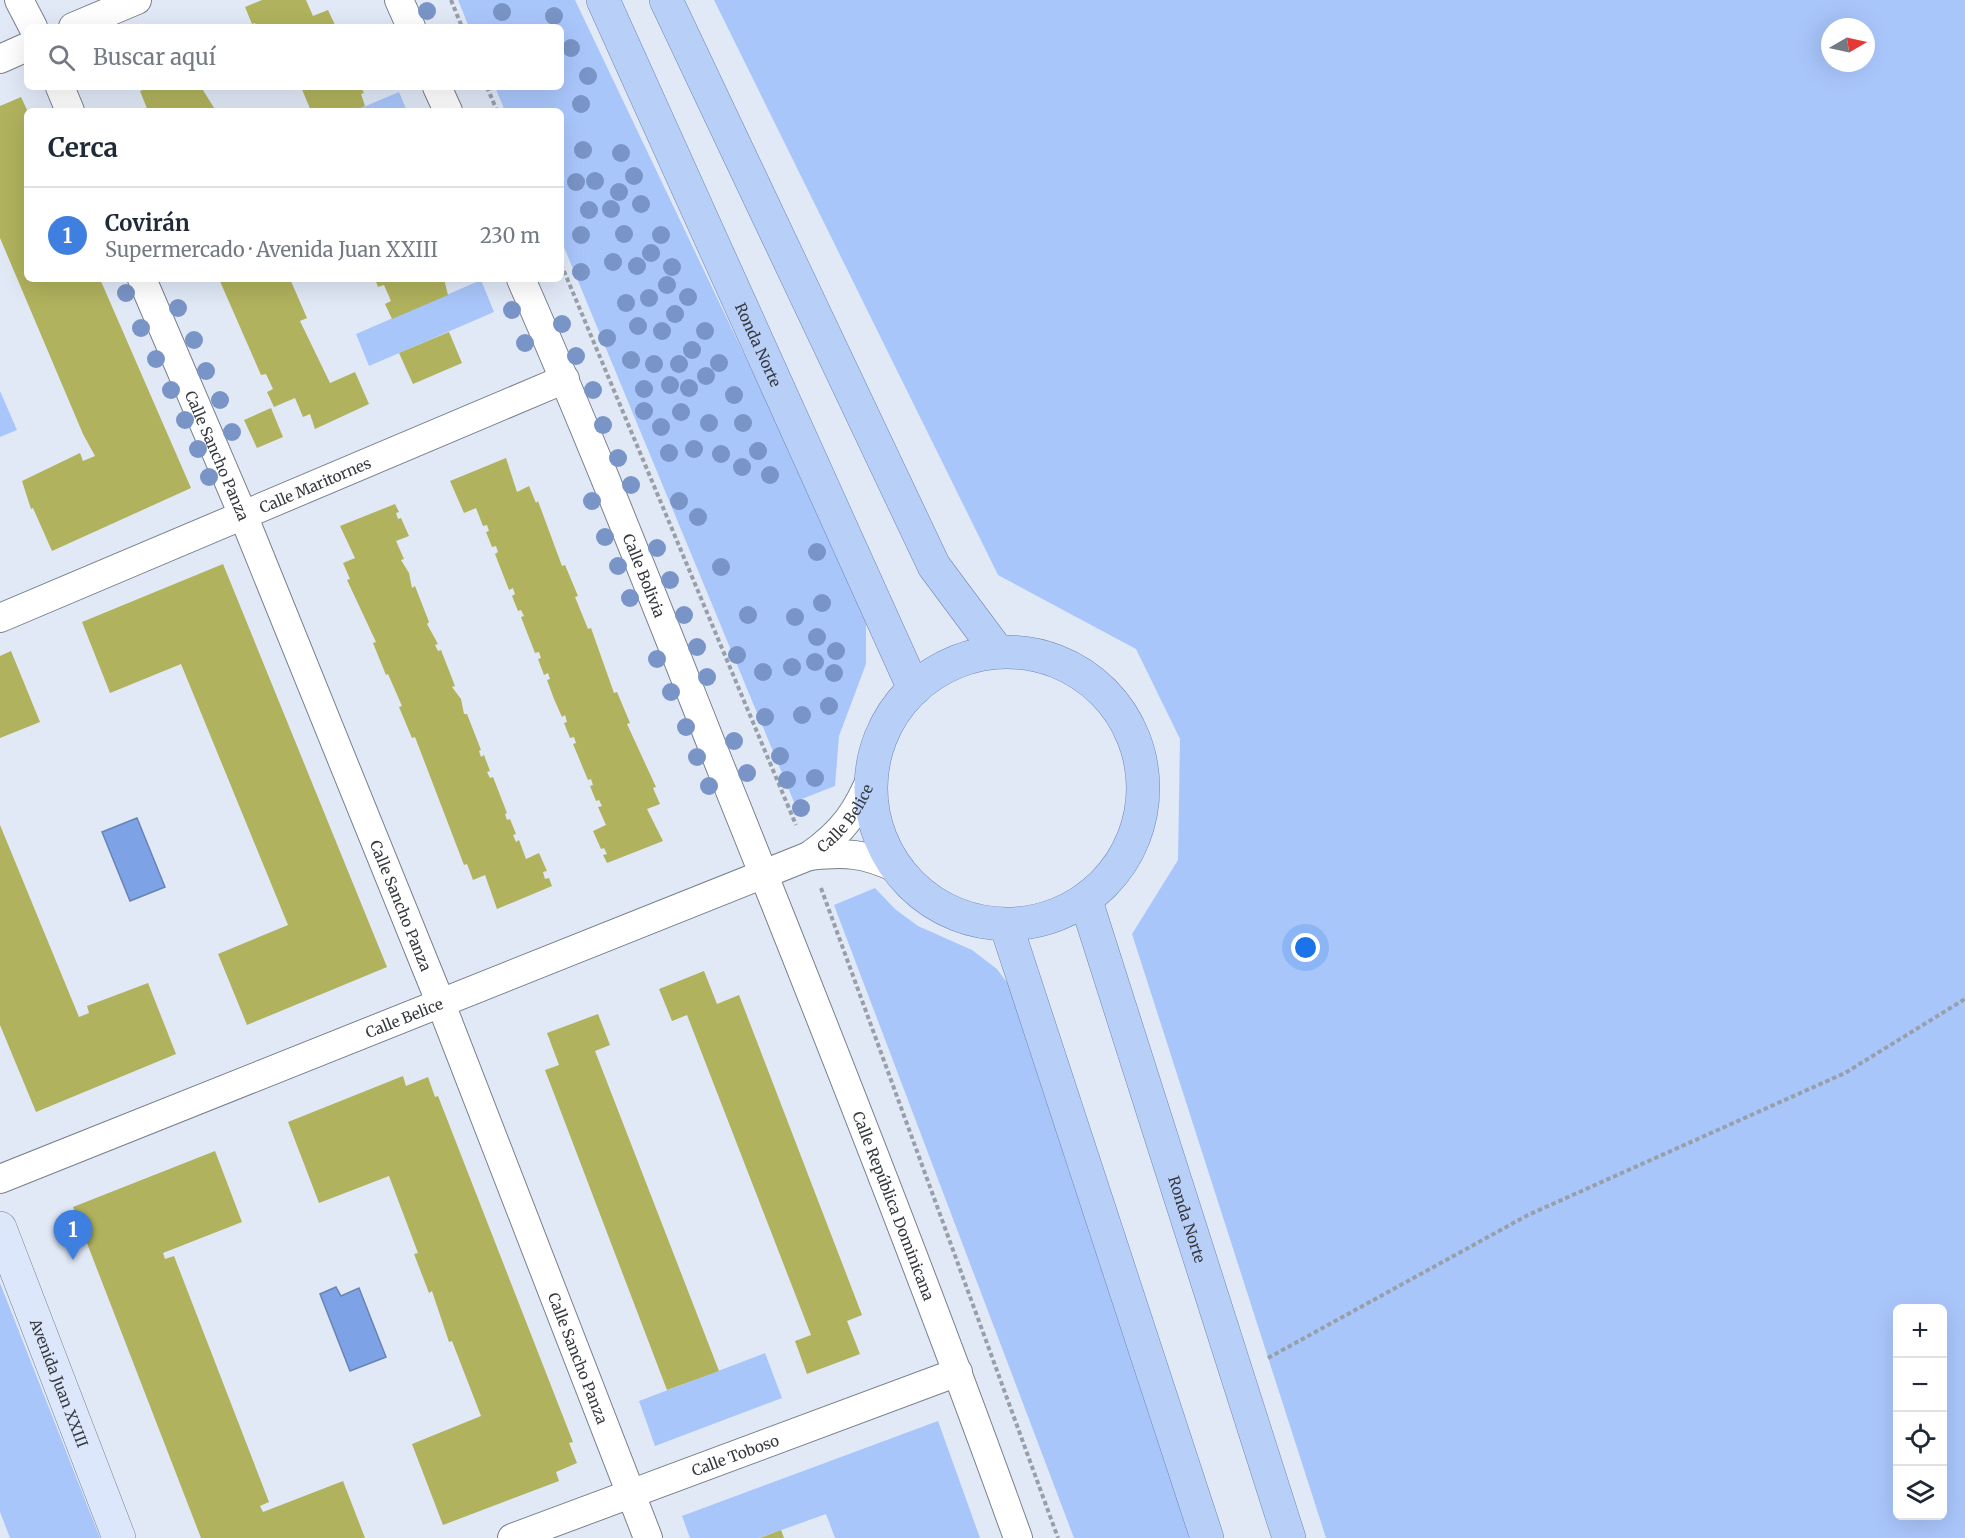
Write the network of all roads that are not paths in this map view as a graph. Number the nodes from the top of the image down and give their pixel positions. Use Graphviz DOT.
graph roads {
  1 [pos="18,0"];
  2 [pos="137,0"];
  3 [pos="399,0"];
  4 [pos="603,0"];
  5 [pos="666,0"];
  6 [pos="31,24"];
  7 [pos="80,24"];
  8 [pos="410,24"];
  9 [pos="24,48"];
  10 [pos="0,59"];
  11 [pos="61,90"];
  12 [pos="438,90"];
  13 [pos="69,108"];
  14 [pos="447,108"];
  15 [pos="143,282"];
  16 [pos="522,282"];
  17 [pos="565,379"];
  18 [pos="243,515"];
  19 [pos="0,618"];
  20 [pos="998,652"];
  21 [pos="914,689"];
  22 [pos="873,773"];
  23 [pos="809,856"];
  24 [pos="898,868"];
  25 [pos="764,875"];
  26 [pos="1086,901"];
  27 [pos="1006,926"];
  28 [pos="441,1004"];
  29 [pos="0,1179"];
  30 [pos="0,1228"];
  31 [pos="958,1372"];
  32 [pos="632,1493"];
  33 [pos="119,1538"];
  34 [pos="512,1538"];
  35 [pos="648,1538"];
  36 [pos="1018,1538"];
  37 [pos="1207,1538"];
  38 [pos="1289,1538"];
  1 -- 6 [label="street"];
  2 -- 7 [label="street"];
  3 -- 8 [label="street"];
  4 -- 21 [label="main road, Ronda Norte"];
  5 -- 20 [label="main road"];
  9 -- 10 [label="street"];
  11 -- 13 [label="street"];
  12 -- 14 [label="street"];
  15 -- 18 [label="street, Calle Sancho Panza"];
  16 -- 17 [label="street, Calle Bolivia"];
  17 -- 18 [label="street, Calle Maritornes"];
  17 -- 25 [label="street, Calle Bolivia"];
  18 -- 19 [label="street, Calle Maritornes"];
  18 -- 28 [label="street, Calle Sancho Panza"];
  20 -- 21 [label="main road"];
  20 -- 26 [label="main road"];
  21 -- 22 [label="main road"];
  22 -- 23 [label="street, Calle Belice"];
  22 -- 24 [label="main road"];
  23 -- 24 [label="street, Calle Belice"];
  23 -- 25 [label="street, Calle Belice"];
  24 -- 27 [label="main road"];
  25 -- 28 [label="street, Calle Belice"];
  25 -- 31 [label="street, Calle República Dominicana"];
  26 -- 27 [label="main road"];
  26 -- 38 [label="main road, Ronda Norte"];
  27 -- 37 [label="main road"];
  28 -- 29 [label="street, Calle Belice"];
  28 -- 32 [label="street, Calle Sancho Panza"];
  30 -- 33 [label="main road, Avenida Juan XXIII"];
  31 -- 32 [label="street, Calle Toboso"];
  31 -- 36 [label="street, Calle República Dominicana"];
  32 -- 34 [label="street, Calle Toboso"];
  32 -- 35 [label="street, Calle Sancho Panza"];
}
